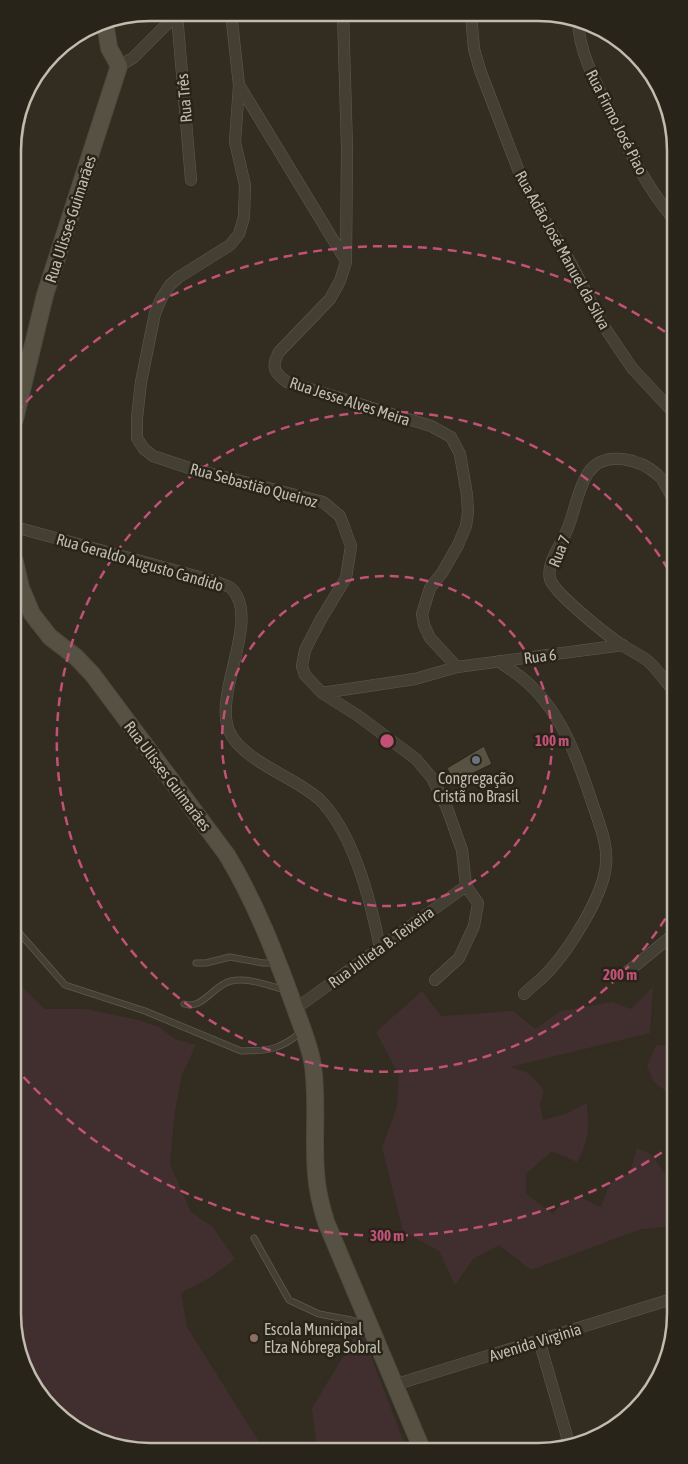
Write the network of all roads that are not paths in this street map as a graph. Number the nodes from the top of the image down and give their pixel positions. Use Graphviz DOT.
graph roads {
  1 [pos="343,21"];
  2 [pos="472,21"];
  3 [pos="170,22"];
  4 [pos="179,22"];
  5 [pos="232,22"];
  6 [pos="579,28"];
  7 [pos="106,29"];
  8 [pos="118,66"];
  9 [pos="239,85"];
  10 [pos="190,180"];
  11 [pos="667,210"];
  12 [pos="346,262"];
  13 [pos="22,388"];
  14 [pos="667,405"];
  15 [pos="667,488"];
  16 [pos="22,529"];
  17 [pos="22,587"];
  18 [pos="623,646"];
  19 [pos="499,661"];
  20 [pos="457,667"];
  21 [pos="667,682"];
  22 [pos="322,693"];
  23 [pos="466,886"];
  24 [pos="21,935"];
  25 [pos="666,940"];
  26 [pos="380,948"];
  27 [pos="196,963"];
  28 [pos="279,963"];
  29 [pos="626,973"];
  30 [pos="435,980"];
  31 [pos="289,991"];
  32 [pos="524,994"];
  33 [pos="184,1004"];
  34 [pos="295,1009"];
  35 [pos="304,1029"];
  36 [pos="254,1238"];
  37 [pos="666,1301"];
  38 [pos="369,1325"];
  39 [pos="539,1340"];
  40 [pos="394,1385"];
  41 [pos="568,1439"];
  42 [pos="419,1443"];
  1 -- 12 [label="street"];
  2 -- 14 [label="street, Rua Adão José Manuel da Silva"];
  3 -- 8 [label="street"];
  4 -- 10 [label="street, Rua Três"];
  5 -- 9 [label="street, Rua Sebastião Queiroz"];
  6 -- 11 [label="street, Rua Firmo José Piao"];
  7 -- 8 [label="main road"];
  8 -- 13 [label="main road, Rua Ulisses Guimarães"];
  9 -- 12 [label="street"];
  9 -- 22 [label="street, Rua Sebastião Queiroz"];
  12 -- 20 [label="street, Rua Jesse Alves Meira"];
  15 -- 18 [label="street, Rua 7"];
  16 -- 26 [label="street, Rua Geraldo Augusto Candido"];
  17 -- 28 [label="main road, Rua Ulisses Guimarães"];
  18 -- 19 [label="street, Rua 6"];
  18 -- 21 [label="street"];
  19 -- 20 [label="street, Rua 6"];
  19 -- 32 [label="street"];
  20 -- 22 [label="street, Rua 6"];
  22 -- 23 [label="street, Rua Sebastião Queiroz"];
  23 -- 26 [label="street, Rua Julieta B. Teixeira"];
  23 -- 30 [label="street, Rua Sebastião Queiroz"];
  24 -- 35 [label="lane"];
  25 -- 29 [label="street"];
  26 -- 34 [label="street, Rua Julieta B. Teixeira"];
  27 -- 28 [label="lane"];
  28 -- 31 [label="main road, Rua Ulisses Guimarães"];
  31 -- 33 [label="lane"];
  31 -- 34 [label="main road, Rua Ulisses Guimarães"];
  34 -- 35 [label="main road, Rua Ulisses Guimarães"];
  35 -- 38 [label="main road, Rua Ulisses Guimarães"];
  36 -- 38 [label="lane"];
  37 -- 39 [label="street, Avenida Virginia"];
  38 -- 40 [label="main road, Rua Ulisses Guimarães"];
  39 -- 40 [label="street, Avenida Virginia"];
  39 -- 41 [label="street"];
  40 -- 42 [label="main road, Rua Ulisses Guimarães"];
}
